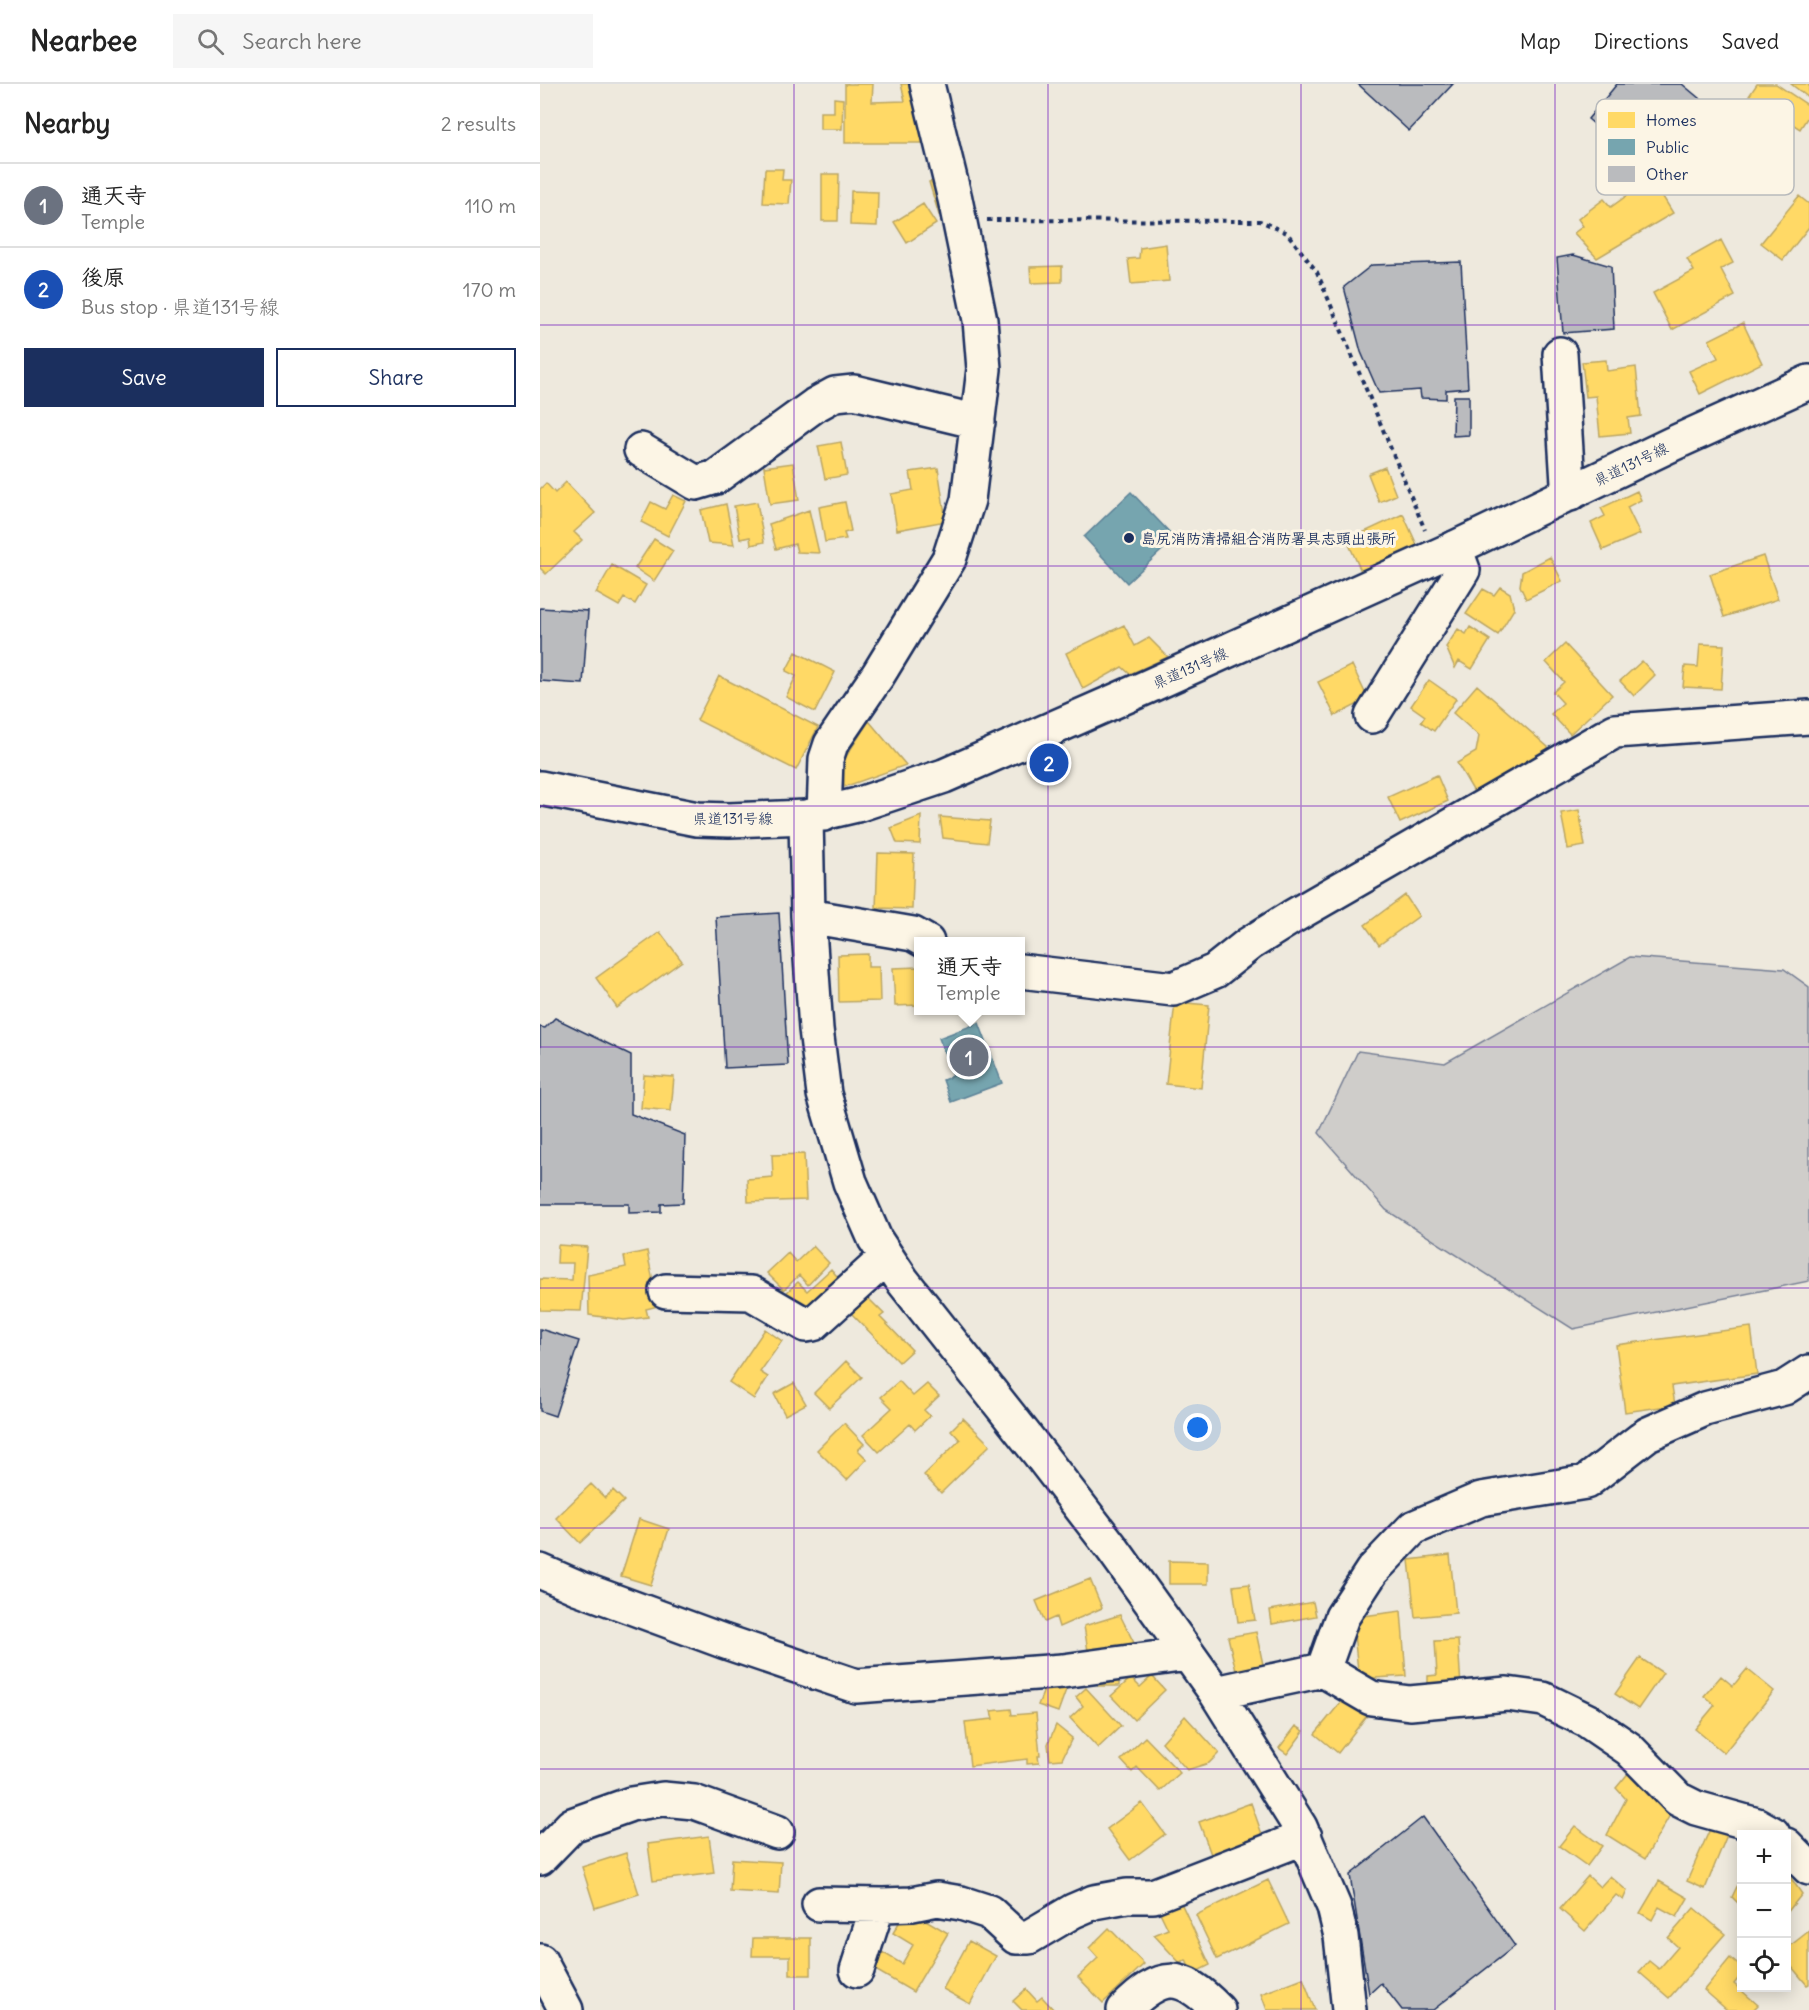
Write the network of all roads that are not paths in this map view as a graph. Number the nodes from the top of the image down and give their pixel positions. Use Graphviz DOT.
graph roads {
  1 [pos="927,84"];
  2 [pos="1560,354"];
  3 [pos="1809,381"];
  4 [pos="978,422"];
  5 [pos="641,450"];
  6 [pos="1570,494"];
  7 [pos="1446,552"];
  8 [pos="1372,716"];
  9 [pos="1809,717"];
  10 [pos="540,788"];
  11 [pos="815,815"];
  12 [pos="808,916"];
  13 [pos="918,937"];
  14 [pos="1025,972"];
  15 [pos="887,1257"];
  16 [pos="666,1291"];
  17 [pos="1809,1372"];
  18 [pos="540,1571"];
  19 [pos="1188,1654"];
  20 [pos="1323,1670"];
  21 [pos="1216,1693"];
  22 [pos="1766,1830"];
  23 [pos="777,1832"];
  24 [pos="1305,1838"];
  25 [pos="1791,1850"];
  26 [pos="540,1858"];
  27 [pos="1809,1868"];
  28 [pos="819,1904"];
  29 [pos="878,1905"];
  30 [pos="540,1961"];
  31 [pos="856,1970"];
  32 [pos="566,2010"];
  33 [pos="1124,2010"];
  34 [pos="1218,2010"];
  35 [pos="1349,2010"];
  1 -- 4 [label="street"];
  2 -- 6 [label="street"];
  3 -- 6 [label="street, 県道131号線"];
  4 -- 5 [label="street"];
  4 -- 11 [label="street"];
  6 -- 7 [label="street, 県道131号線"];
  7 -- 8 [label="street"];
  7 -- 11 [label="street, 県道131号線"];
  9 -- 14 [label="street"];
  10 -- 11 [label="street, 県道131号線"];
  11 -- 12 [label="street"];
  12 -- 13 [label="street"];
  12 -- 15 [label="street"];
  15 -- 16 [label="street"];
  15 -- 19 [label="street"];
  17 -- 20 [label="street"];
  18 -- 19 [label="street"];
  19 -- 21 [label="street"];
  20 -- 21 [label="street"];
  20 -- 22 [label="street"];
  21 -- 24 [label="street"];
  23 -- 26 [label="street"];
  24 -- 29 [label="street"];
  24 -- 35 [label="street"];
  25 -- 27 [label="street"];
  28 -- 29 [label="street"];
  29 -- 31 [label="street"];
  30 -- 32 [label="street"];
  33 -- 34 [label="street"];
}
